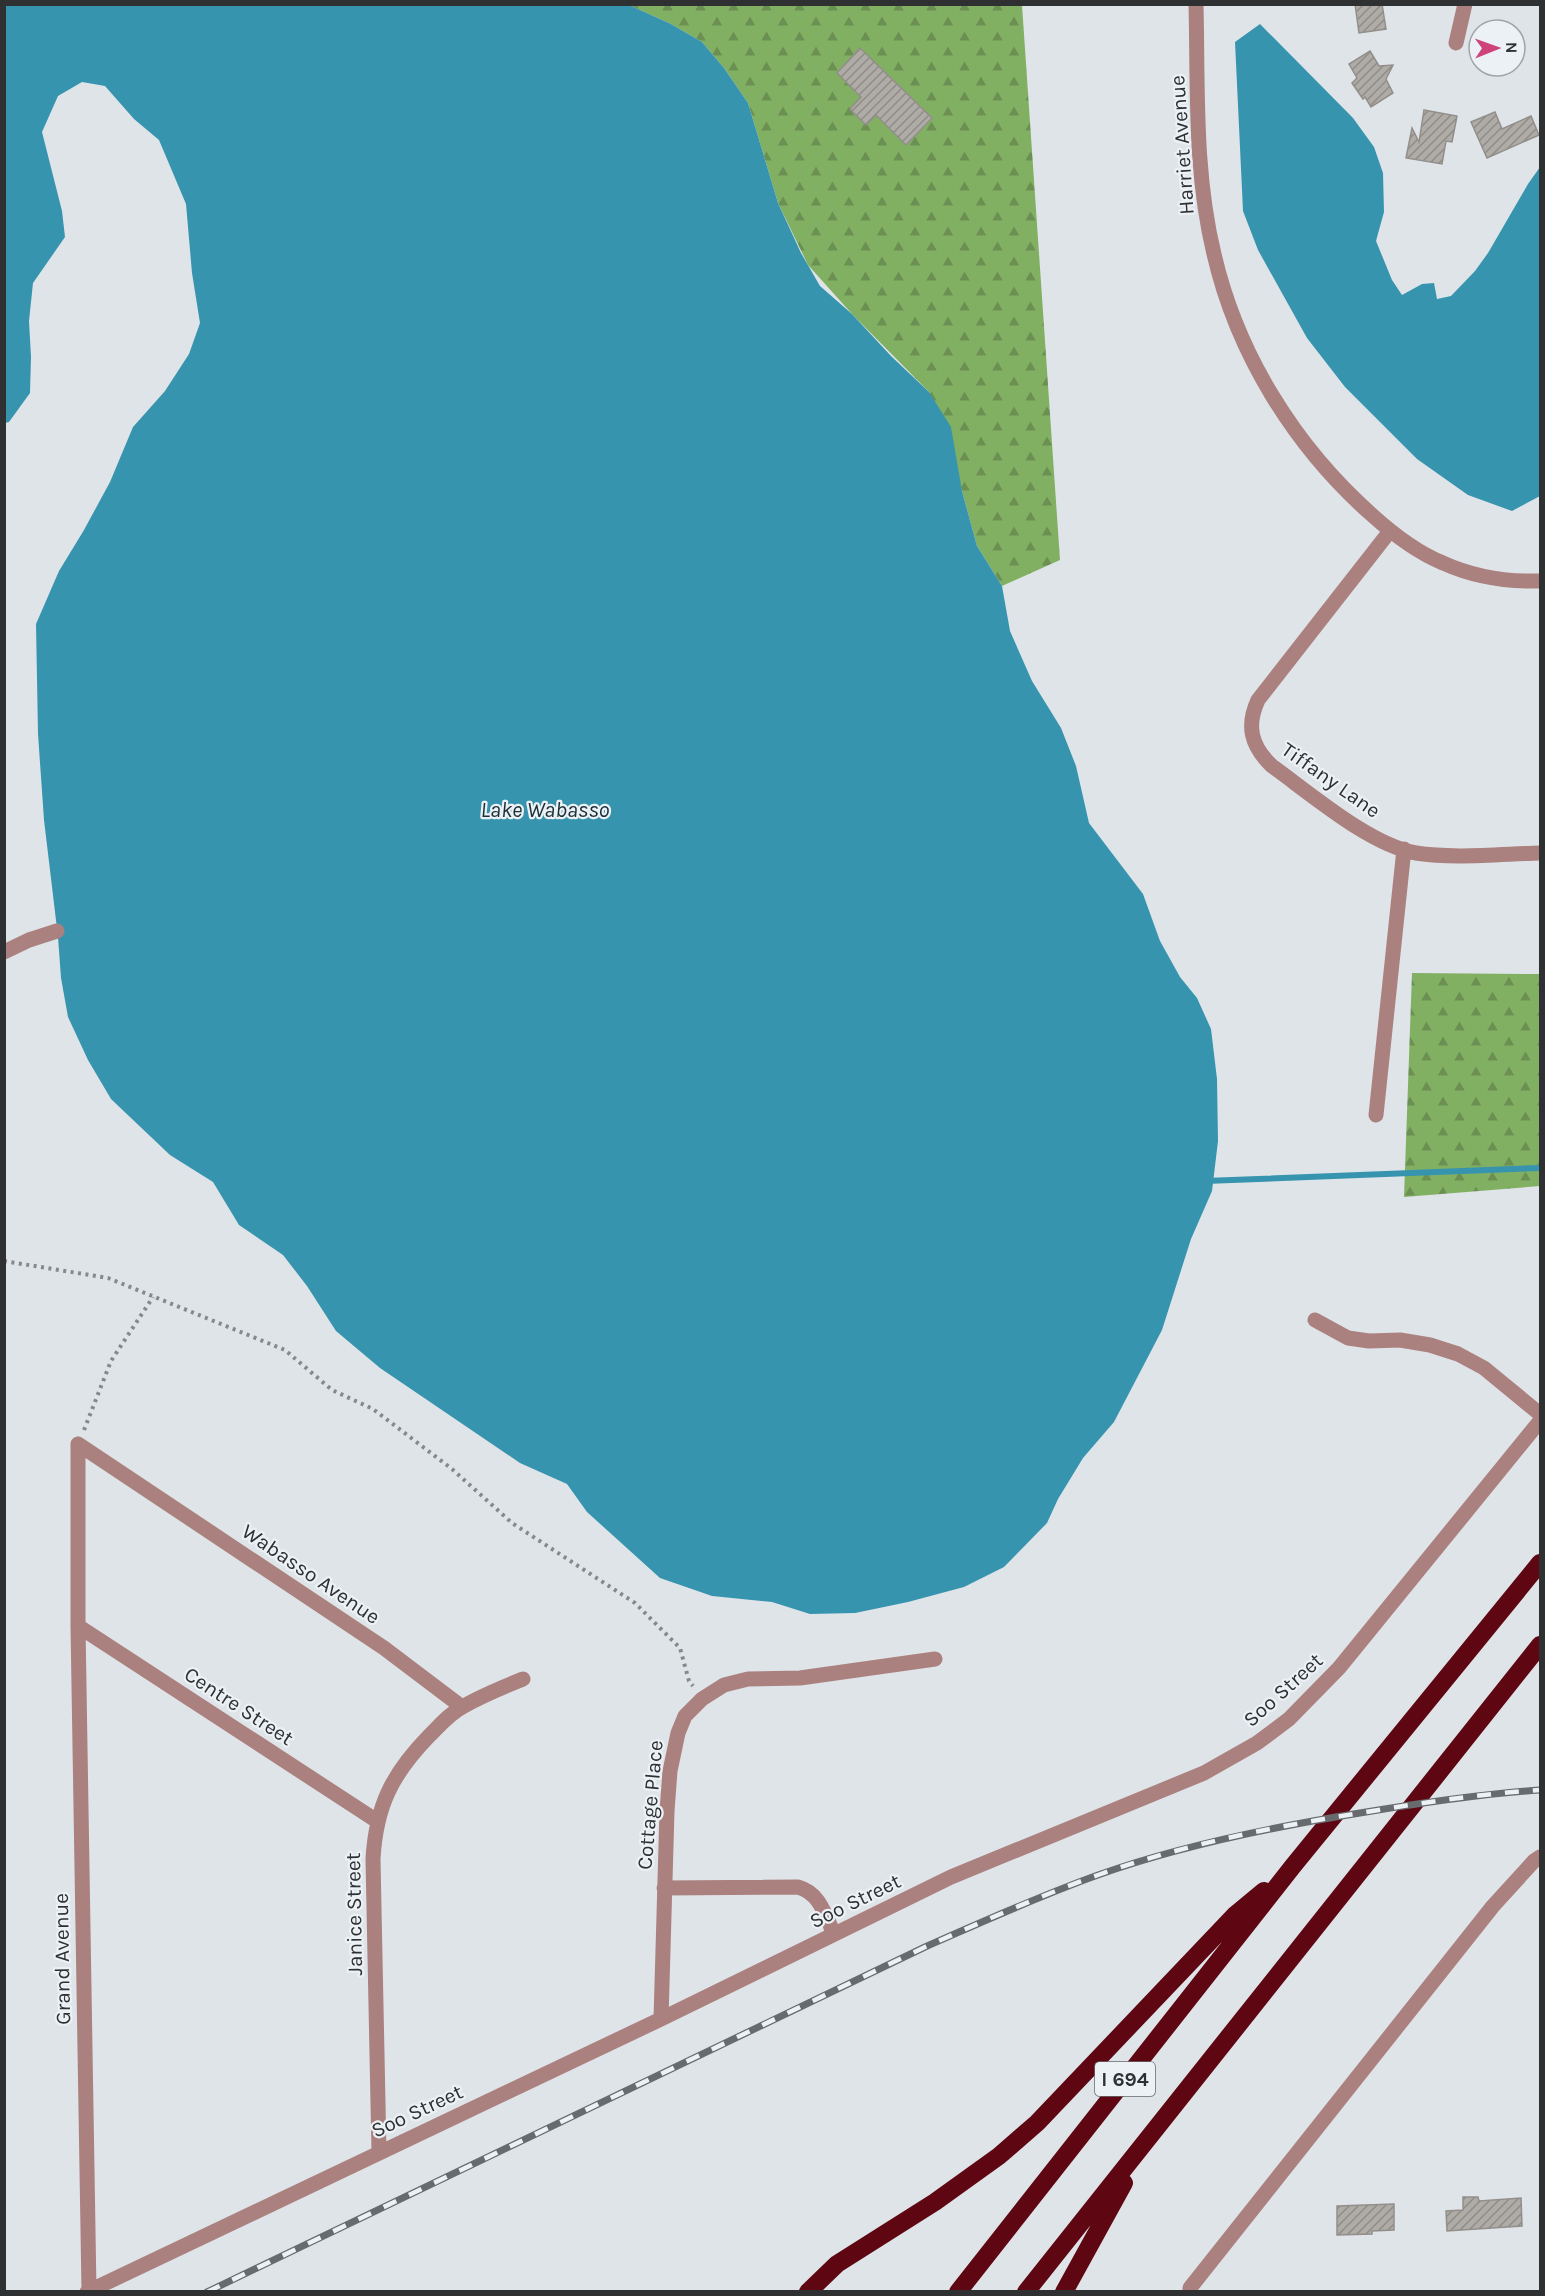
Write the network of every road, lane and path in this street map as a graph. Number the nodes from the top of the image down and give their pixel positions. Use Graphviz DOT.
graph roads {
  1 [pos="1196,4"];
  2 [pos="1465,4"];
  3 [pos="1456,43"];
  4 [pos="1390,531"];
  5 [pos="1540,581"];
  6 [pos="1404,849"];
  7 [pos="1540,853"];
  8 [pos="57,931"];
  9 [pos="4,952"];
  10 [pos="1376,1115"];
  11 [pos="4,1261"];
  12 [pos="153,1297"];
  13 [pos="1315,1320"];
  14 [pos="1540,1414"];
  15 [pos="1540,1421"];
  16 [pos="78,1444"];
  17 [pos="1540,1563"];
  18 [pos="78,1626"];
  19 [pos="1540,1645"];
  20 [pos="935,1659"];
  21 [pos="524,1679"];
  22 [pos="702,1699"];
  23 [pos="462,1707"];
  24 [pos="377,1821"];
  25 [pos="1540,1857"];
  26 [pos="1293,1866"];
  27 [pos="664,1888"];
  28 [pos="834,1934"];
  29 [pos="661,2019"];
  30 [pos="1149,2138"];
  31 [pos="379,2152"];
  32 [pos="88,2291"];
  33 [pos="808,2292"];
  34 [pos="958,2292"];
  35 [pos="1026,2292"];
  36 [pos="1064,2292"];
  37 [pos="1190,2292"];
  1 -- 4 [label="street, Harriet Avenue"];
  2 -- 3 [label="street"];
  4 -- 5 [label="street, Harriet Avenue"];
  4 -- 6 [label="street, Tiffany Lane"];
  6 -- 7 [label="street, Tiffany Lane"];
  6 -- 10 [label="street"];
  8 -- 9 [label="street"];
  11 -- 12 [label="path"];
  12 -- 16 [label="path"];
  12 -- 22 [label="path"];
  13 -- 14 [label="street"];
  15 -- 28 [label="street, Soo Street"];
  16 -- 18 [label="street, Grand Avenue"];
  16 -- 23 [label="street, Wabasso Avenue"];
  17 -- 26 [label="highway, I 694"];
  18 -- 24 [label="street, Centre Street"];
  18 -- 32 [label="street, Grand Avenue"];
  19 -- 30 [label="highway, I 694"];
  20 -- 22 [label="street, Cottage Place"];
  21 -- 23 [label="street"];
  22 -- 27 [label="street, Cottage Place"];
  23 -- 24 [label="street, Janice Street"];
  24 -- 31 [label="street, Janice Street"];
  25 -- 37 [label="street"];
  26 -- 33 [label="highway"];
  26 -- 34 [label="highway, I 694"];
  27 -- 28 [label="street"];
  27 -- 29 [label="street, Cottage Place"];
  28 -- 29 [label="street, Soo Street"];
  29 -- 31 [label="street, Soo Street"];
  30 -- 35 [label="highway, I 694"];
  30 -- 36 [label="highway"];
  31 -- 32 [label="street, Soo Street"];
}
